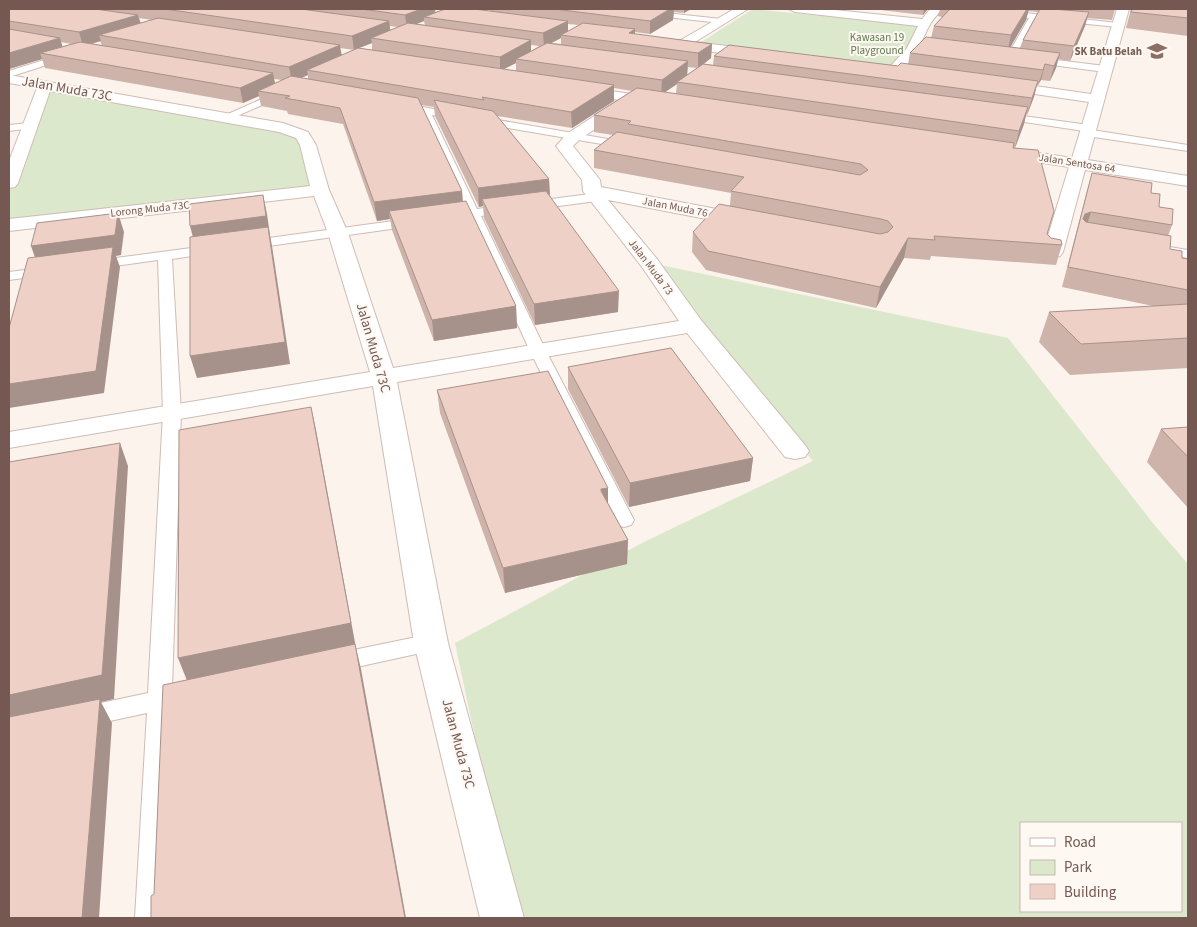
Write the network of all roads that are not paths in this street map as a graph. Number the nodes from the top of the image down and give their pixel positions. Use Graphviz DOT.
graph roads {
  1 [pos="611,9"];
  2 [pos="657,9"];
  3 [pos="742,9"];
  4 [pos="795,9"];
  5 [pos="936,9"];
  6 [pos="968,9"];
  7 [pos="1123,9"];
  8 [pos="648,14"];
  9 [pos="1034,16"];
  10 [pos="721,21"];
  11 [pos="925,23"];
  12 [pos="1118,25"];
  13 [pos="665,42"];
  14 [pos="683,44"];
  15 [pos="71,50"];
  16 [pos="730,50"];
  17 [pos="769,55"];
  18 [pos="715,62"];
  19 [pos="1105,69"];
  20 [pos="913,73"];
  21 [pos="9,74"];
  22 [pos="9,79"];
  23 [pos="277,84"];
  24 [pos="991,84"];
  25 [pos="45,85"];
  26 [pos="566,88"];
  27 [pos="632,98"];
  28 [pos="1097,99"];
  29 [pos="668,101"];
  30 [pos="388,104"];
  31 [pos="425,111"];
  32 [pos="991,114"];
  33 [pos="224,118"];
  34 [pos="29,126"];
  35 [pos="9,128"];
  36 [pos="1088,131"];
  37 [pos="574,136"];
  38 [pos="643,148"];
  39 [pos="1188,148"];
  40 [pos="991,150"];
  41 [pos="1078,163"];
  42 [pos="1188,181"];
  43 [pos="9,183"];
  44 [pos="320,190"];
  45 [pos="594,194"];
  46 [pos="474,214"];
  47 [pos="763,224"];
  48 [pos="9,225"];
  49 [pos="338,233"];
  50 [pos="1141,246"];
  51 [pos="1053,252"];
  52 [pos="1188,254"];
  53 [pos="165,256"];
  54 [pos="77,267"];
  55 [pos="58,270"];
  56 [pos="9,276"];
  57 [pos="693,325"];
  58 [pos="538,351"];
  59 [pos="384,377"];
  60 [pos="172,412"];
  61 [pos="9,440"];
  62 [pos="795,451"];
  63 [pos="624,520"];
  64 [pos="431,642"];
  65 [pos="314,667"];
  66 [pos="188,694"];
  67 [pos="159,700"];
  68 [pos="56,723"];
  69 [pos="150,918"];
  70 [pos="502,918"];
  1 -- 8 [label="lane"];
  2 -- 8 [label="lane"];
  3 -- 10 [label="street"];
  4 -- 11 [label="street"];
  5 -- 11 [label="street"];
  6 -- 9 [label="lane"];
  7 -- 12 [label="street"];
  8 -- 10 [label="lane"];
  9 -- 12 [label="lane"];
  9 -- 19 [label="lane"];
  10 -- 14 [label="street"];
  11 -- 20 [label="street"];
  12 -- 19 [label="street"];
  13 -- 14 [label="street"];
  14 -- 16 [label="street"];
  15 -- 21 [label="lane"];
  16 -- 17 [label="street"];
  16 -- 18 [label="lane"];
  19 -- 28 [label="street"];
  22 -- 25 [label="street, Jalan Muda 73C"];
  23 -- 33 [label="lane"];
  24 -- 28 [label="street"];
  25 -- 33 [label="street, Jalan Muda 73C"];
  25 -- 34 [label="street"];
  26 -- 27 [label="street"];
  27 -- 29 [label="street"];
  27 -- 37 [label="street"];
  28 -- 36 [label="street"];
  30 -- 31 [label="lane"];
  31 -- 37 [label="lane"];
  31 -- 46 [label="lane"];
  32 -- 36 [label="lane"];
  33 -- 44 [label="street, Jalan Muda 73C"];
  34 -- 35 [label="lane"];
  34 -- 43 [label="street"];
  36 -- 39 [label="lane"];
  36 -- 41 [label="street"];
  37 -- 38 [label="lane"];
  37 -- 45 [label="street, Jalan Muda 73"];
  40 -- 41 [label="street, Jalan Sentosa 64"];
  41 -- 42 [label="street, Jalan Sentosa 64"];
  41 -- 51 [label="street"];
  44 -- 48 [label="street, Lorong Muda 73C"];
  44 -- 49 [label="street, Jalan Muda 73C"];
  45 -- 46 [label="lane"];
  45 -- 47 [label="street, Jalan Muda 76"];
  45 -- 57 [label="street, Jalan Muda 73"];
  46 -- 49 [label="lane"];
  46 -- 58 [label="lane"];
  49 -- 53 [label="lane"];
  49 -- 59 [label="street, Jalan Muda 73C"];
  50 -- 52 [label="lane"];
  53 -- 54 [label="lane"];
  53 -- 60 [label="lane"];
  55 -- 56 [label="lane"];
  57 -- 58 [label="street"];
  57 -- 62 [label="street, Jalan Muda 73"];
  58 -- 59 [label="street"];
  58 -- 63 [label="lane"];
  59 -- 60 [label="street"];
  59 -- 64 [label="street, Jalan Muda 73C"];
  60 -- 61 [label="street"];
  60 -- 67 [label="lane"];
  64 -- 65 [label="lane"];
  64 -- 70 [label="street, Jalan Muda 73C"];
  66 -- 67 [label="lane"];
  67 -- 68 [label="lane"];
  67 -- 69 [label="lane"];
}
